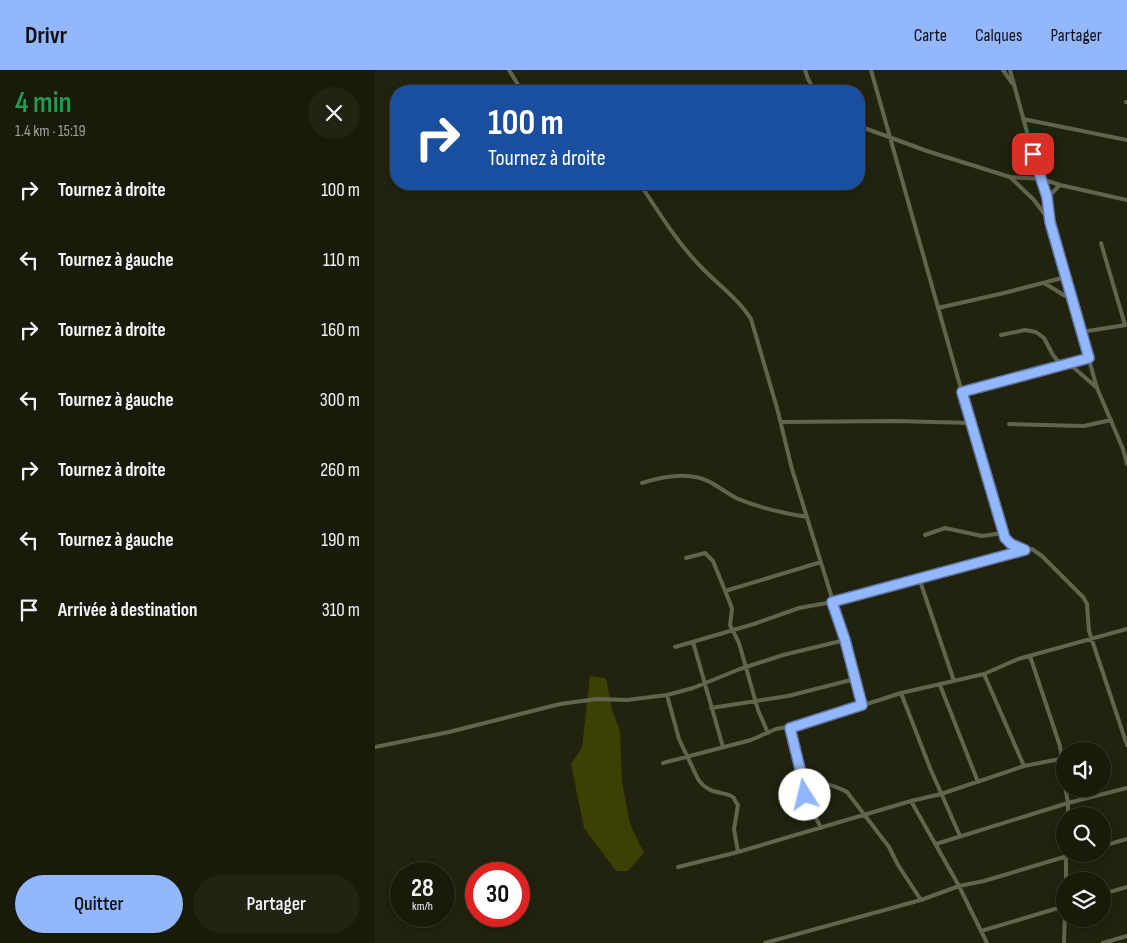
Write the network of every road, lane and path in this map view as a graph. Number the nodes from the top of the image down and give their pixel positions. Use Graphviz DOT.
graph roads {
  1 [pos="509,70"];
  2 [pos="805,70"];
  3 [pos="871,70"];
  4 [pos="1003,70"];
  5 [pos="1010,70"];
  6 [pos="518,85"];
  7 [pos="812,85"];
  8 [pos="1014,85"];
  9 [pos="1023,119"];
  10 [pos="865,128"];
  11 [pos="891,138"];
  12 [pos="1127,140"];
  13 [pos="1010,177"];
  14 [pos="1042,179"];
  15 [pos="1060,185"];
  16 [pos="644,190"];
  17 [pos="1047,197"];
  18 [pos="1127,200"];
  19 [pos="1050,222"];
  20 [pos="1101,243"];
  21 [pos="1067,277"];
  22 [pos="1044,283"];
  23 [pos="1073,300"];
  24 [pos="938,308"];
  25 [pos="1126,325"];
  26 [pos="1081,332"];
  27 [pos="1001,335"];
  28 [pos="1089,358"];
  29 [pos="1066,364"];
  30 [pos="1097,388"];
  31 [pos="962,392"];
  32 [pos="1111,420"];
  33 [pos="781,422"];
  34 [pos="971,423"];
  35 [pos="1009,424"];
  36 [pos="1127,464"];
  37 [pos="642,483"];
  38 [pos="807,517"];
  39 [pos="1003,533"];
  40 [pos="925,535"];
  41 [pos="1025,550"];
  42 [pos="686,558"];
  43 [pos="821,562"];
  44 [pos="919,578"];
  45 [pos="725,591"];
  46 [pos="832,602"];
  47 [pos="1127,629"];
  48 [pos="733,630"];
  49 [pos="1093,638"];
  50 [pos="845,640"];
  51 [pos="693,642"];
  52 [pos="675,648"];
  53 [pos="1030,656"];
  54 [pos="745,667"];
  55 [pos="984,674"];
  56 [pos="855,679"];
  57 [pos="954,681"];
  58 [pos="705,683"];
  59 [pos="940,685"];
  60 [pos="901,693"];
  61 [pos="667,694"];
  62 [pos="756,700"];
  63 [pos="862,705"];
  64 [pos="711,708"];
  65 [pos="790,728"];
  66 [pos="767,733"];
  67 [pos="1059,742"];
  68 [pos="1127,745"];
  69 [pos="375,747"];
  70 [pos="723,747"];
  71 [pos="688,758"];
  72 [pos="1056,759"];
  73 [pos="663,763"];
  74 [pos="1024,766"];
  75 [pos="802,777"];
  76 [pos="978,782"];
  77 [pos="1127,788"];
  78 [pos="941,794"];
  79 [pos="1067,797"];
  80 [pos="911,801"];
  81 [pos="1068,803"];
  82 [pos="1068,807"];
  83 [pos="866,814"];
  84 [pos="821,828"];
  85 [pos="960,836"];
  86 [pos="1127,839"];
  87 [pos="936,844"];
  88 [pos="1111,844"];
  89 [pos="738,852"];
  90 [pos="1056,858"];
  91 [pos="679,867"];
  92 [pos="959,886"];
  93 [pos="1127,887"];
  94 [pos="1111,892"];
  95 [pos="921,900"];
  96 [pos="1056,909"];
  97 [pos="1065,927"];
  98 [pos="981,931"];
  99 [pos="1127,936"];
  100 [pos="765,943"];
  101 [pos="987,943"];
  102 [pos="1064,943"];
  103 [pos="1103,943"];
  1 -- 6 [label="street"];
  2 -- 7 [label="street"];
  3 -- 11 [label="street"];
  4 -- 8 [label="street"];
  5 -- 8 [label="street"];
  8 -- 9 [label="street"];
  9 -- 12 [label="street"];
  9 -- 14 [label="street"];
  10 -- 11 [label="street"];
  11 -- 13 [label="street"];
  11 -- 24 [label="street"];
  13 -- 14 [label="street"];
  13 -- 19 [label="street"];
  14 -- 15 [label="street"];
  14 -- 17 [label="street"];
  15 -- 17 [label="street"];
  15 -- 18 [label="street"];
  16 -- 33 [label="street"];
  17 -- 19 [label="street"];
  19 -- 21 [label="street"];
  20 -- 25 [label="street"];
  21 -- 22 [label="street"];
  21 -- 23 [label="street"];
  22 -- 23 [label="street"];
  22 -- 24 [label="street"];
  23 -- 26 [label="street"];
  24 -- 31 [label="street"];
  25 -- 26 [label="street"];
  26 -- 28 [label="street"];
  27 -- 29 [label="street"];
  28 -- 29 [label="street"];
  28 -- 30 [label="street"];
  29 -- 30 [label="street"];
  29 -- 31 [label="street"];
  30 -- 32 [label="street"];
  31 -- 34 [label="street"];
  32 -- 35 [label="street"];
  32 -- 36 [label="street"];
  33 -- 34 [label="street"];
  33 -- 38 [label="street"];
  34 -- 39 [label="street"];
  37 -- 38 [label="street"];
  38 -- 43 [label="street"];
  39 -- 40 [label="street"];
  39 -- 41 [label="street"];
  41 -- 44 [label="street"];
  41 -- 49 [label="street"];
  42 -- 45 [label="street"];
  43 -- 45 [label="street"];
  43 -- 46 [label="street"];
  44 -- 46 [label="street"];
  44 -- 57 [label="street"];
  45 -- 48 [label="street"];
  46 -- 48 [label="street"];
  46 -- 50 [label="street"];
  47 -- 49 [label="street"];
  48 -- 51 [label="street"];
  48 -- 54 [label="street"];
  49 -- 53 [label="street"];
  49 -- 68 [label="street"];
  50 -- 54 [label="street"];
  50 -- 56 [label="street"];
  51 -- 52 [label="street"];
  51 -- 58 [label="street"];
  53 -- 55 [label="street"];
  53 -- 67 [label="street"];
  54 -- 58 [label="street"];
  54 -- 62 [label="street"];
  55 -- 57 [label="street"];
  55 -- 74 [label="street"];
  56 -- 62 [label="street"];
  56 -- 63 [label="street"];
  57 -- 59 [label="street"];
  58 -- 61 [label="street"];
  58 -- 64 [label="street"];
  59 -- 60 [label="street"];
  59 -- 76 [label="street"];
  60 -- 63 [label="street"];
  60 -- 78 [label="street"];
  61 -- 69 [label="street"];
  61 -- 71 [label="street"];
  62 -- 64 [label="street"];
  62 -- 66 [label="street"];
  63 -- 65 [label="street"];
  64 -- 70 [label="street"];
  65 -- 66 [label="street"];
  65 -- 75 [label="street"];
  66 -- 70 [label="street"];
  70 -- 71 [label="street"];
  71 -- 73 [label="street"];
  71 -- 89 [label="street"];
  72 -- 74 [label="street"];
  74 -- 76 [label="street"];
  75 -- 83 [label="street"];
  75 -- 84 [label="street"];
  76 -- 78 [label="street"];
  77 -- 81 [label="street"];
  78 -- 80 [label="street"];
  78 -- 85 [label="street"];
  79 -- 81 [label="street"];
  80 -- 83 [label="street"];
  80 -- 87 [label="street"];
  81 -- 82 [label="street"];
  81 -- 85 [label="street"];
  83 -- 84 [label="street"];
  83 -- 95 [label="street"];
  84 -- 89 [label="street"];
  85 -- 87 [label="street"];
  86 -- 88 [label="street"];
  87 -- 92 [label="street"];
  89 -- 91 [label="street"];
  90 -- 92 [label="street"];
  92 -- 95 [label="street"];
  92 -- 98 [label="street"];
  93 -- 94 [label="street"];
  95 -- 100 [label="street"];
  96 -- 98 [label="street"];
  97 -- 102 [label="street"];
  98 -- 101 [label="street"];
  99 -- 103 [label="street"];
}
